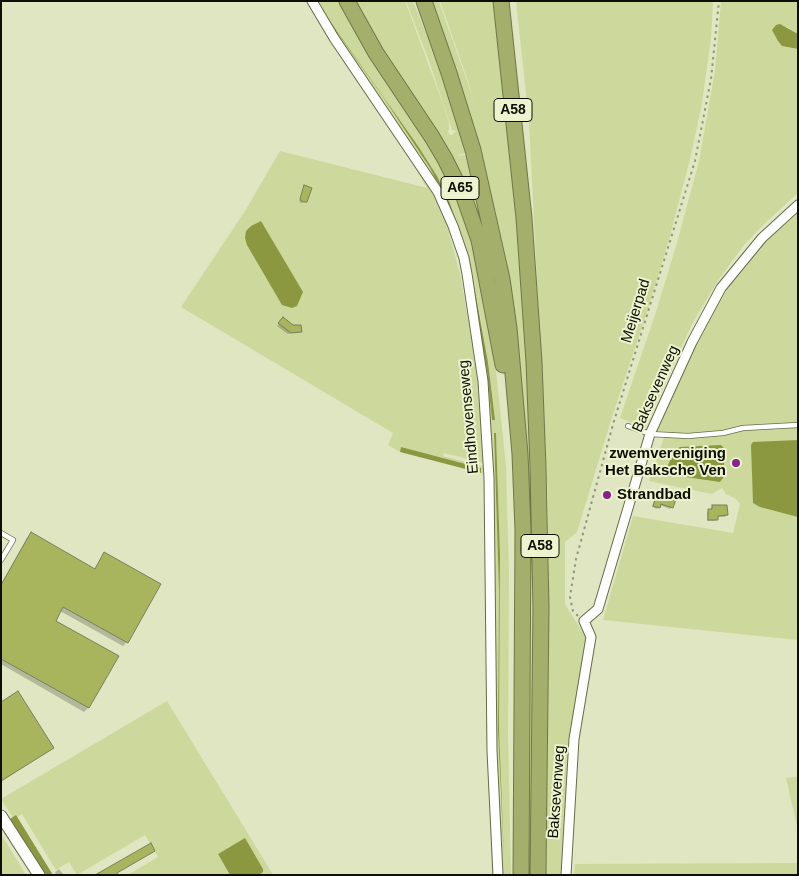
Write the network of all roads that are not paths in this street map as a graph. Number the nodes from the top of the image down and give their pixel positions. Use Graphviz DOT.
graph roads {
  1 [pos="312,1"];
  2 [pos="347,1"];
  3 [pos="424,1"];
  4 [pos="501,1"];
  5 [pos="798,205"];
  6 [pos="516,399"];
  7 [pos="798,425"];
  8 [pos="628,426"];
  9 [pos="650,434"];
  10 [pos="1,533"];
  11 [pos="1,560"];
  12 [pos="2,818"];
  13 [pos="39,875"];
  14 [pos="498,875"];
  15 [pos="521,875"];
  16 [pos="538,875"];
  17 [pos="566,875"];
  1 -- 14 [label="street, Eindhovenseweg"];
  2 -- 6 [label="highway, A65"];
  3 -- 6 [label="highway, A58"];
  4 -- 16 [label="highway, A58"];
  5 -- 9 [label="street, Baksevenweg"];
  6 -- 15 [label="highway, A58"];
  7 -- 9 [label="lane"];
  8 -- 9 [label="lane"];
  9 -- 17 [label="street, Baksevenweg"];
  10 -- 11 [label="lane"];
  12 -- 13 [label="street"];
}
